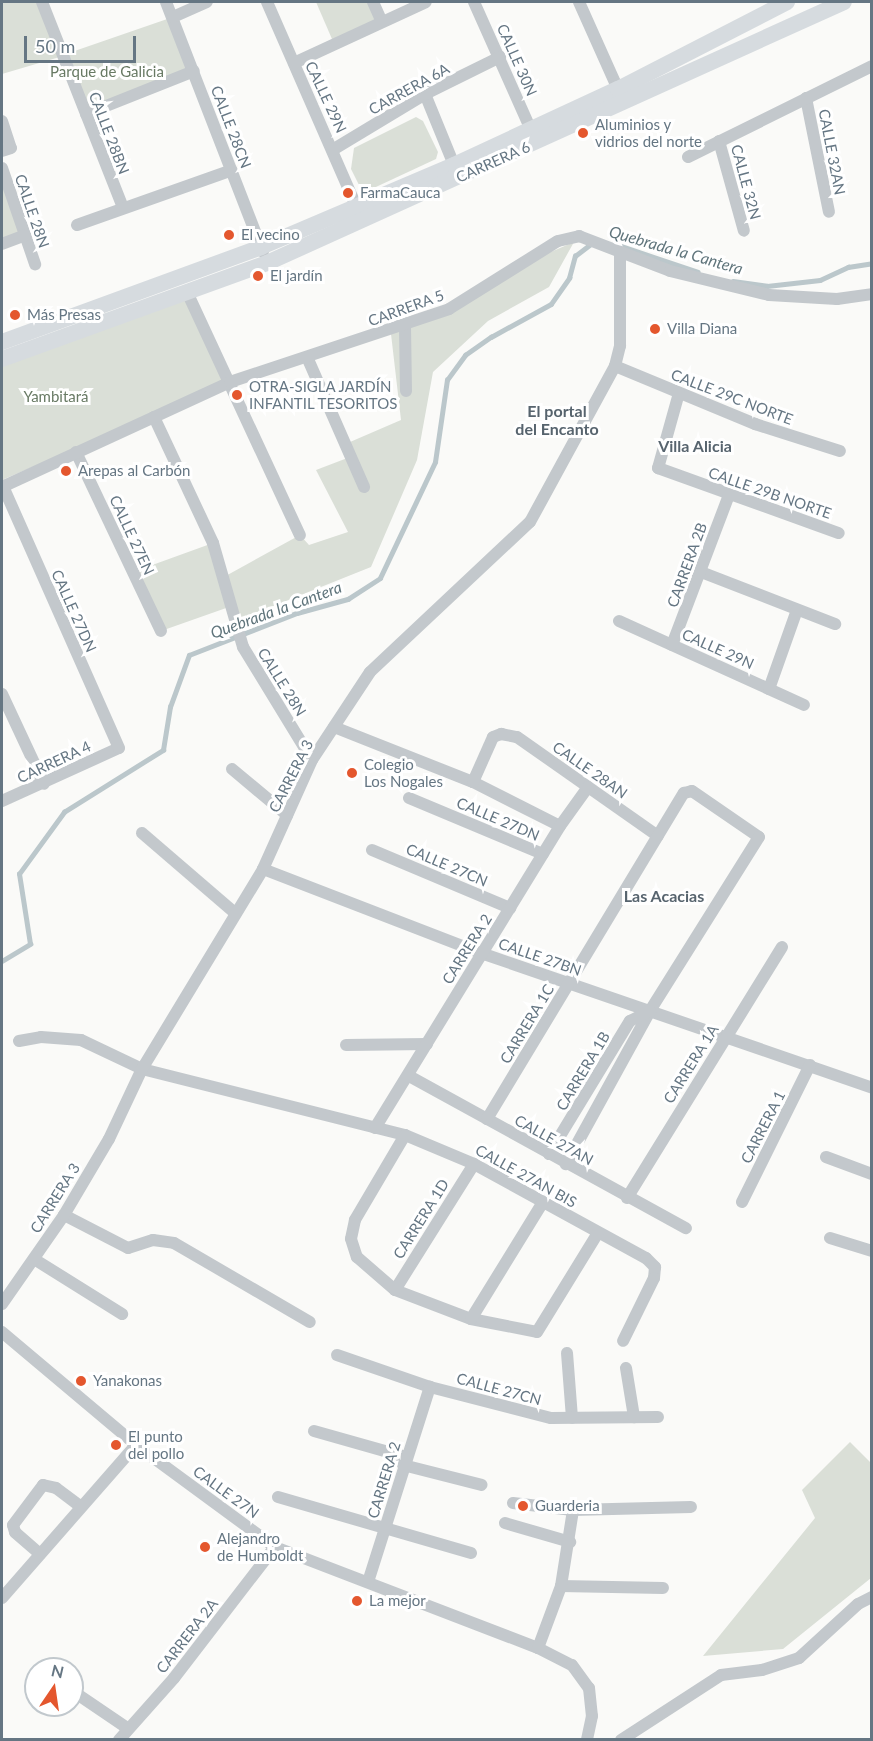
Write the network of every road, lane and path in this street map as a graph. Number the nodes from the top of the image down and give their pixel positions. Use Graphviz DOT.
graph roads {
  1 [pos="42,2"];
  2 [pos="166,2"];
  3 [pos="207,2"];
  4 [pos="267,2"];
  5 [pos="373,2"];
  6 [pos="426,2"];
  7 [pos="474,2"];
  8 [pos="579,2"];
  9 [pos="787,2"];
  10 [pos="844,2"];
  11 [pos="173,17"];
  12 [pos="381,20"];
  13 [pos="500,57"];
  14 [pos="294,63"];
  15 [pos="872,66"];
  16 [pos="194,71"];
  17 [pos="618,88"];
  18 [pos="425,94"];
  19 [pos="807,98"];
  20 [pos="86,114"];
  21 [pos="2,121"];
  22 [pos="531,130"];
  23 [pos="719,141"];
  24 [pos="6,149"];
  25 [pos="334,149"];
  26 [pos="688,157"];
  27 [pos="454,165"];
  28 [pos="2,168"];
  29 [pos="232,170"];
  30 [pos="357,206"];
  31 [pos="123,208"];
  32 [pos="829,212"];
  33 [pos="77,225"];
  34 [pos="744,231"];
  35 [pos="25,235"];
  36 [pos="2,244"];
  37 [pos="261,247"];
  38 [pos="617,251"];
  39 [pos="267,263"];
  40 [pos="35,264"];
  41 [pos="187,292"];
  42 [pos="872,294"];
  43 [pos="405,327"];
  44 [pos="2,342"];
  45 [pos="306,357"];
  46 [pos="2,359"];
  47 [pos="615,366"];
  48 [pos="230,382"];
  49 [pos="406,391"];
  50 [pos="679,393"];
  51 [pos="154,417"];
  52 [pos="840,451"];
  53 [pos="76,452"];
  54 [pos="2,486"];
  55 [pos="364,487"];
  56 [pos="729,495"];
  57 [pos="839,533"];
  58 [pos="300,535"];
  59 [pos="701,572"];
  60 [pos="797,610"];
  61 [pos="619,621"];
  62 [pos="835,624"];
  63 [pos="161,631"];
  64 [pos="672,645"];
  65 [pos="769,689"];
  66 [pos="2,694"];
  67 [pos="804,705"];
  68 [pos="333,728"];
  69 [pos="119,748"];
  70 [pos="312,760"];
  71 [pos="232,770"];
  72 [pos="473,782"];
  73 [pos="44,784"];
  74 [pos="588,787"];
  75 [pos="409,798"];
  76 [pos="2,801"];
  77 [pos="287,815"];
  78 [pos="560,826"];
  79 [pos="142,833"];
  80 [pos="658,836"];
  81 [pos="759,837"];
  82 [pos="372,850"];
  83 [pos="543,854"];
  84 [pos="263,869"];
  85 [pos="510,908"];
  86 [pos="235,913"];
  87 [pos="782,947"];
  88 [pos="481,953"];
  89 [pos="568,983"];
  90 [pos="650,1011"];
  91 [pos="725,1037"];
  92 [pos="19,1041"];
  93 [pos="427,1044"];
  94 [pos="345,1045"];
  95 [pos="810,1065"];
  96 [pos="142,1069"];
  97 [pos="410,1076"];
  98 [pos="872,1088"];
  99 [pos="487,1119"];
  100 [pos="375,1128"];
  101 [pos="405,1135"];
  102 [pos="549,1154"];
  103 [pos="826,1156"];
  104 [pos="474,1164"];
  105 [pos="566,1164"];
  106 [pos="872,1174"];
  107 [pos="627,1198"];
  108 [pos="543,1202"];
  109 [pos="742,1202"];
  110 [pos="64,1215"];
  111 [pos="686,1228"];
  112 [pos="598,1233"];
  113 [pos="830,1238"];
  114 [pos="872,1251"];
  115 [pos="34,1259"];
  116 [pos="395,1290"];
  117 [pos="4,1297"];
  118 [pos="122,1314"];
  119 [pos="471,1319"];
  120 [pos="310,1322"];
  121 [pos="2,1332"];
  122 [pos="623,1341"];
  123 [pos="567,1353"];
  124 [pos="337,1355"];
  125 [pos="626,1368"];
  126 [pos="430,1387"];
  127 [pos="634,1417"];
  128 [pos="658,1417"];
  129 [pos="572,1418"];
  130 [pos="314,1431"];
  131 [pos="136,1444"];
  132 [pos="404,1461"];
  133 [pos="482,1485"];
  134 [pos="278,1497"];
  135 [pos="513,1503"];
  136 [pos="81,1507"];
  137 [pos="691,1507"];
  138 [pos="573,1510"];
  139 [pos="505,1523"];
  140 [pos="384,1528"];
  141 [pos="570,1542"];
  142 [pos="275,1547"];
  143 [pos="471,1553"];
  144 [pos="40,1554"];
  145 [pos="368,1582"];
  146 [pos="561,1586"];
  147 [pos="663,1588"];
  148 [pos="872,1597"];
  149 [pos="2,1598"];
  150 [pos="538,1648"];
  151 [pos="84,1699"];
  152 [pos="127,1728"];
  153 [pos="119,1740"];
  154 [pos="587,1740"];
  155 [pos="621,1740"];
  1 -- 20 [label="street, CALLE 28BN"];
  2 -- 11 [label="street, CALLE 28CN"];
  3 -- 11 [label="street"];
  4 -- 14 [label="street, CALLE 29N"];
  5 -- 12 [label="street"];
  6 -- 12 [label="street"];
  7 -- 13 [label="street, CALLE 30N"];
  8 -- 17 [label="street"];
  9 -- 17 [label="main road, CARRERA 6"];
  10 -- 39 [label="main road, CARRERA 6"];
  11 -- 16 [label="street, CALLE 28CN"];
  12 -- 14 [label="street"];
  13 -- 18 [label="street, CARRERA 6A"];
  13 -- 22 [label="street, CALLE 30N"];
  14 -- 25 [label="street, CALLE 29N"];
  15 -- 19 [label="street"];
  16 -- 20 [label="street"];
  16 -- 29 [label="street, CALLE 28CN"];
  17 -- 22 [label="main road, CARRERA 6"];
  18 -- 25 [label="street, CARRERA 6A"];
  18 -- 27 [label="street"];
  19 -- 23 [label="street"];
  19 -- 32 [label="street, CALLE 32AN"];
  20 -- 31 [label="street, CALLE 28BN"];
  21 -- 24 [label="street"];
  22 -- 27 [label="main road, CARRERA 6"];
  23 -- 26 [label="street"];
  23 -- 34 [label="street, CALLE 32N"];
  25 -- 30 [label="street, CALLE 29N"];
  27 -- 30 [label="main road, CARRERA 6"];
  28 -- 35 [label="street, CALLE 28N"];
  29 -- 31 [label="street"];
  29 -- 37 [label="street, CALLE 28CN"];
  30 -- 37 [label="main road, CARRERA 6"];
  31 -- 33 [label="street"];
  35 -- 36 [label="street"];
  35 -- 40 [label="street, CALLE 28N"];
  37 -- 39 [label="street, CALLE 28CN"];
  37 -- 44 [label="main road, CARRERA 6"];
  38 -- 42 [label="street"];
  38 -- 43 [label="street, CARRERA 5"];
  38 -- 47 [label="street, CARRERA 3"];
  39 -- 41 [label="main road, CARRERA 6"];
  41 -- 46 [label="main road, CARRERA 6"];
  41 -- 48 [label="street"];
  43 -- 45 [label="street, CARRERA 5"];
  43 -- 49 [label="street"];
  45 -- 48 [label="street, CARRERA 5"];
  45 -- 55 [label="street"];
  47 -- 50 [label="street, CALLE 29C NORTE"];
  47 -- 68 [label="street, CARRERA 3"];
  48 -- 51 [label="street, CARRERA 5"];
  48 -- 58 [label="street"];
  50 -- 52 [label="street, CALLE 29C NORTE"];
  50 -- 56 [label="street, CALLE 29B NORTE"];
  51 -- 53 [label="street, CARRERA 5"];
  51 -- 70 [label="street, CALLE 28N"];
  53 -- 54 [label="street, CARRERA 5"];
  53 -- 63 [label="street, CALLE 27EN"];
  54 -- 69 [label="street, CALLE 27DN"];
  56 -- 57 [label="street, CALLE 29B NORTE"];
  56 -- 59 [label="street, CARRERA 2B"];
  59 -- 60 [label="street"];
  59 -- 64 [label="street, CARRERA 2B"];
  60 -- 62 [label="street"];
  60 -- 65 [label="street"];
  61 -- 64 [label="street, CALLE 29N"];
  64 -- 65 [label="street, CALLE 29N"];
  65 -- 67 [label="street, CALLE 29N"];
  66 -- 73 [label="street"];
  68 -- 70 [label="street, CARRERA 3"];
  68 -- 72 [label="street"];
  69 -- 73 [label="street, CARRERA 4"];
  70 -- 77 [label="street, CARRERA 3"];
  71 -- 77 [label="street"];
  72 -- 74 [label="street, CALLE 28AN"];
  72 -- 78 [label="street"];
  73 -- 76 [label="street, CARRERA 4"];
  74 -- 78 [label="street, CARRERA 2"];
  74 -- 80 [label="street, CALLE 28AN"];
  75 -- 83 [label="street, CALLE 27DN"];
  77 -- 84 [label="street, CARRERA 3"];
  78 -- 83 [label="street, CARRERA 2"];
  79 -- 86 [label="street"];
  80 -- 81 [label="street, CARRERA 1C"];
  80 -- 89 [label="street, CARRERA 1C"];
  81 -- 90 [label="street, CARRERA 1B"];
  82 -- 85 [label="street, CALLE 27CN"];
  83 -- 85 [label="street, CARRERA 2"];
  84 -- 86 [label="street, CARRERA 3"];
  84 -- 88 [label="street, CALLE 27BN"];
  85 -- 88 [label="street, CARRERA 2"];
  86 -- 96 [label="street, CARRERA 3"];
  87 -- 91 [label="street, CARRERA 1A"];
  88 -- 89 [label="street, CALLE 27BN"];
  88 -- 93 [label="street, CARRERA 2"];
  89 -- 90 [label="street, CALLE 27BN"];
  89 -- 99 [label="street, CARRERA 1C"];
  90 -- 91 [label="street, CALLE 27BN"];
  90 -- 102 [label="street, CARRERA 1B"];
  90 -- 105 [label="street, CARRERA 1B"];
  91 -- 95 [label="street, CALLE 27BN"];
  91 -- 107 [label="street, CARRERA 1A"];
  92 -- 96 [label="street"];
  93 -- 94 [label="street"];
  93 -- 97 [label="street, CARRERA 2"];
  95 -- 98 [label="street"];
  95 -- 109 [label="street, CARRERA 1"];
  96 -- 100 [label="street"];
  96 -- 110 [label="street, CARRERA 3"];
  97 -- 99 [label="street, CALLE 27AN"];
  97 -- 100 [label="street, CARRERA 2"];
  99 -- 102 [label="street, CALLE 27AN"];
  100 -- 101 [label="street, CALLE 27AN BIS"];
  101 -- 104 [label="street, CALLE 27AN BIS"];
  101 -- 116 [label="street"];
  102 -- 105 [label="street, CALLE 27AN"];
  103 -- 106 [label="street"];
  104 -- 108 [label="street, CALLE 27AN BIS"];
  104 -- 116 [label="street, CARRERA 1D"];
  105 -- 107 [label="street, CALLE 27AN"];
  107 -- 111 [label="street, CALLE 27AN"];
  108 -- 112 [label="street, CALLE 27AN BIS"];
  108 -- 119 [label="street"];
  110 -- 115 [label="street, CARRERA 3"];
  110 -- 120 [label="street"];
  112 -- 119 [label="street"];
  112 -- 122 [label="street, CALLE 27AN BIS"];
  113 -- 114 [label="street"];
  115 -- 117 [label="street, CARRERA 3"];
  115 -- 118 [label="street"];
  116 -- 119 [label="street"];
  121 -- 131 [label="street, CALLE 27N"];
  123 -- 129 [label="street"];
  124 -- 126 [label="street, CALLE 27CN"];
  125 -- 127 [label="street"];
  126 -- 129 [label="street, CALLE 27CN"];
  126 -- 132 [label="street, CARRERA 2"];
  127 -- 128 [label="street, CALLE 27CN"];
  127 -- 129 [label="street, CALLE 27CN"];
  130 -- 132 [label="street"];
  131 -- 136 [label="street"];
  131 -- 142 [label="street, CALLE 27N"];
  132 -- 133 [label="street"];
  132 -- 140 [label="street, CARRERA 2"];
  134 -- 140 [label="street"];
  135 -- 138 [label="street"];
  136 -- 144 [label="street"];
  136 -- 144 [label="street"];
  137 -- 138 [label="street"];
  138 -- 141 [label="street"];
  139 -- 141 [label="street"];
  140 -- 143 [label="street"];
  140 -- 145 [label="street, CARRERA 2"];
  141 -- 146 [label="street"];
  142 -- 145 [label="street, CALLE 27N"];
  142 -- 152 [label="street, CARRERA 2A"];
  144 -- 149 [label="street"];
  145 -- 150 [label="street, CALLE 27N"];
  146 -- 147 [label="street"];
  146 -- 150 [label="street"];
  148 -- 155 [label="street"];
  150 -- 154 [label="street, CALLE 27N"];
  151 -- 152 [label="street"];
  152 -- 153 [label="street, CARRERA 2A"];
}
